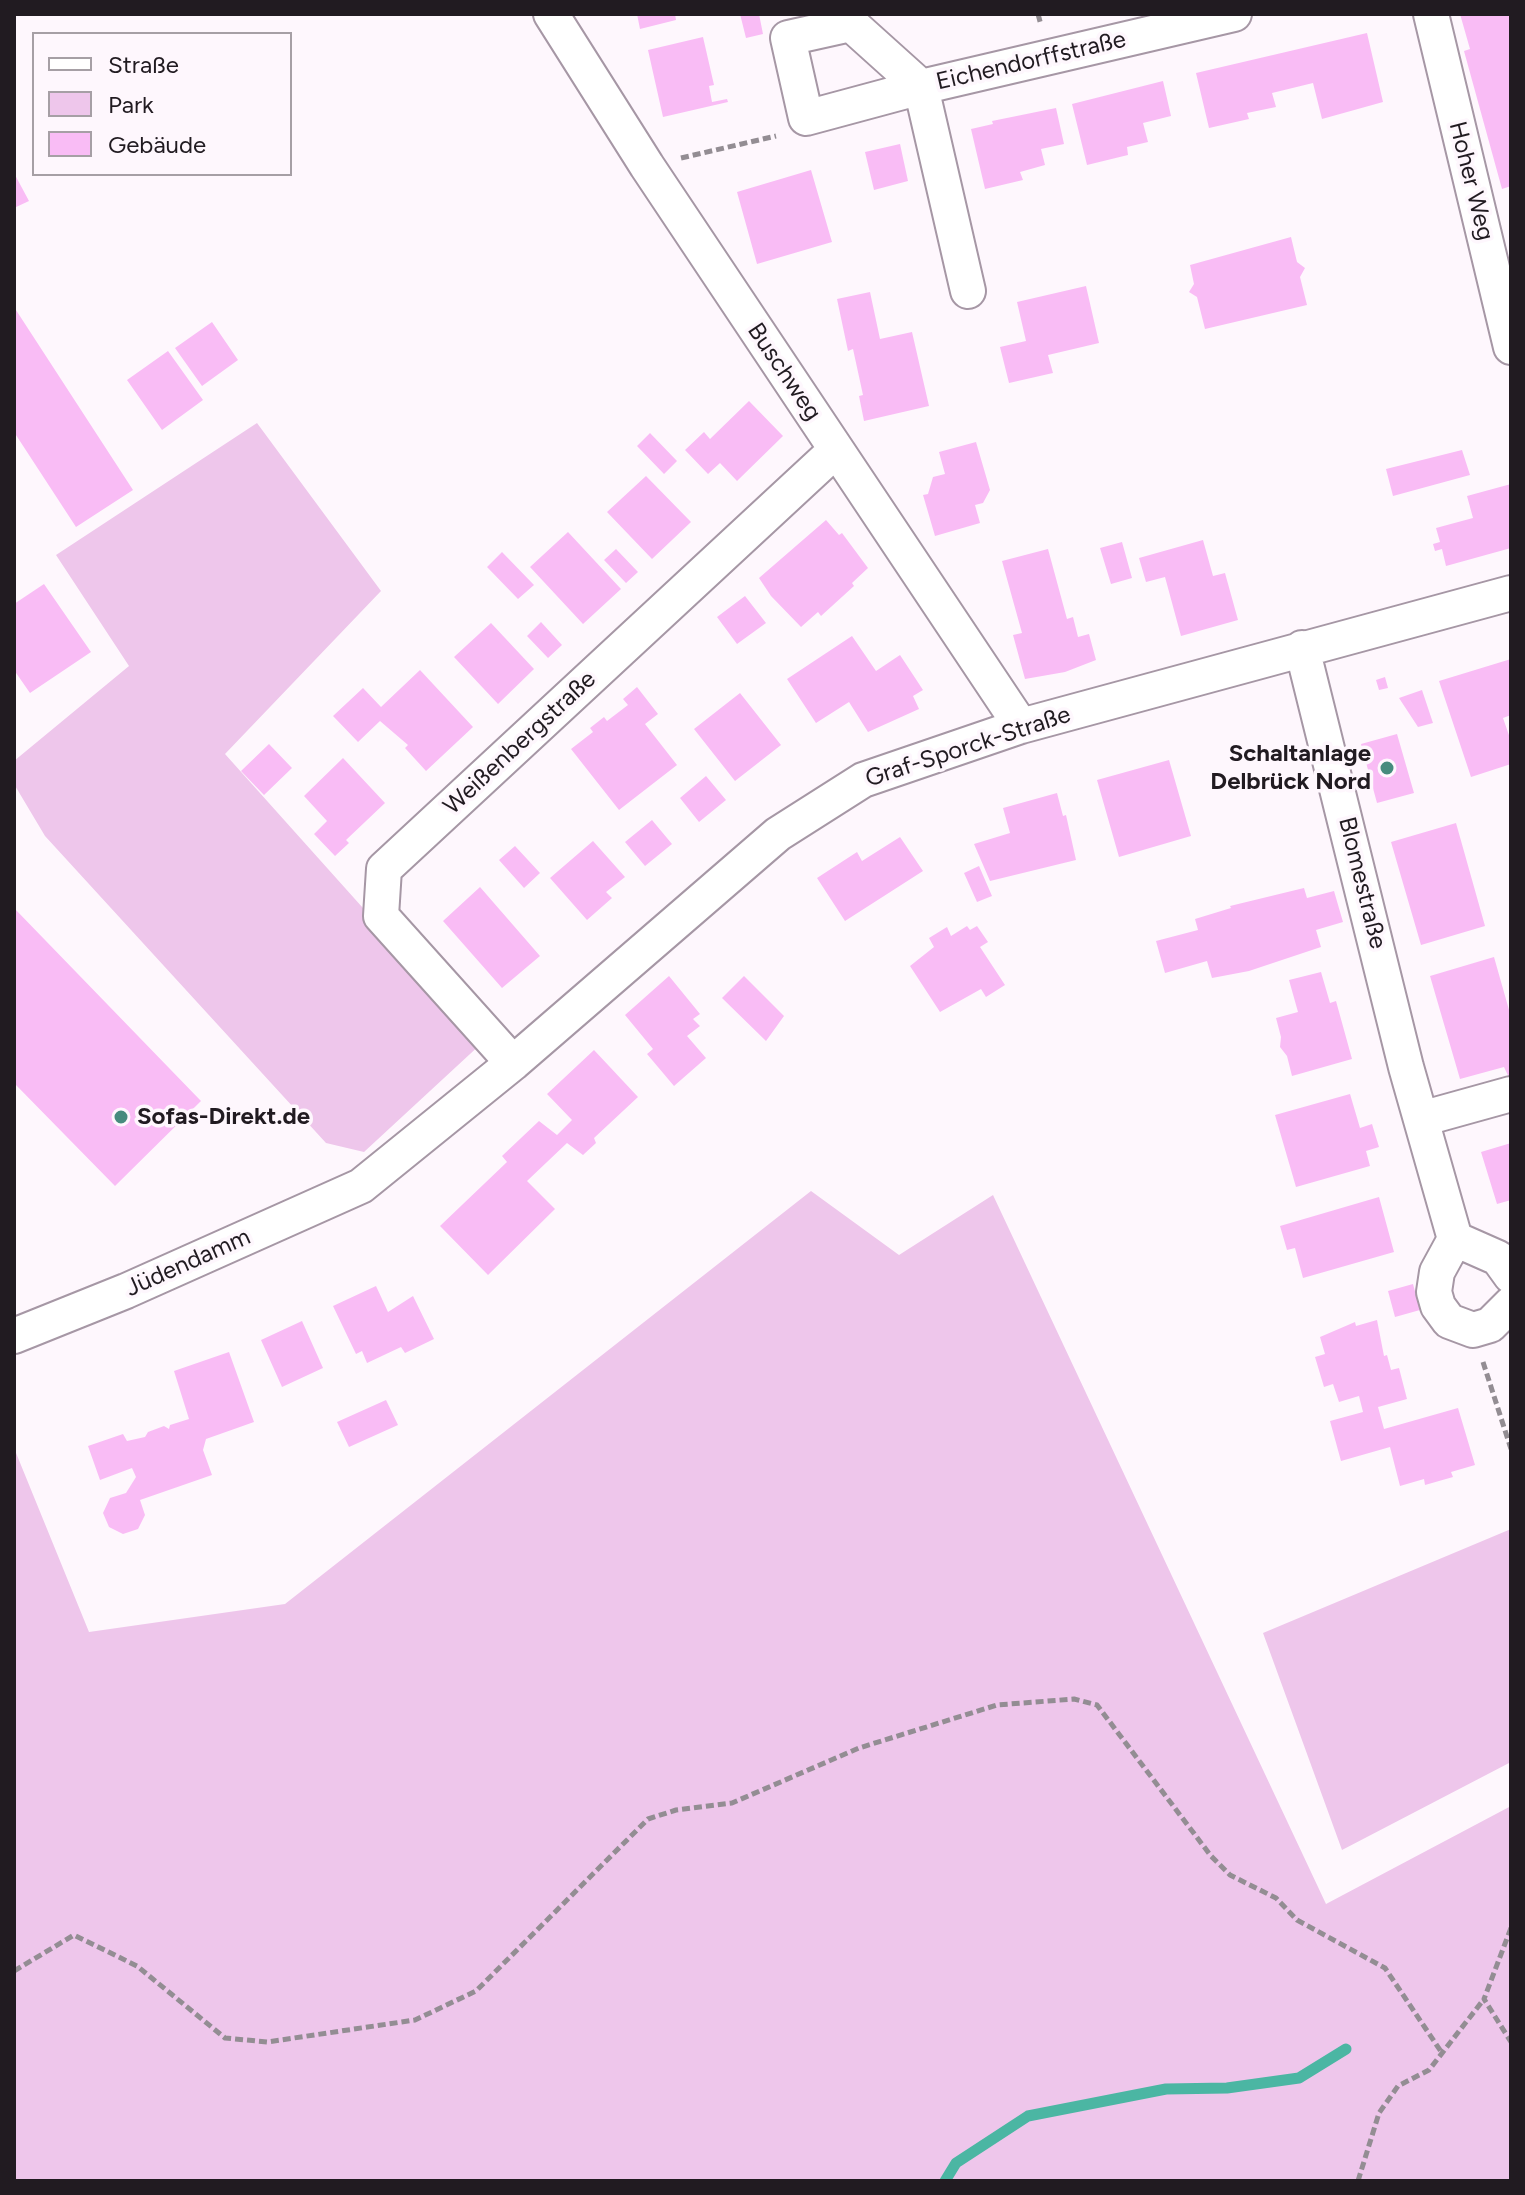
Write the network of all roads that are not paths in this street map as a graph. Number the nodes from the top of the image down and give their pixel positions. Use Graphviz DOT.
graph roads {
  1 [pos="551,14"];
  2 [pos="1234,14"];
  3 [pos="1431,14"];
  4 [pos="921,87"];
  5 [pos="968,291"];
  6 [pos="1511,347"];
  7 [pos="836,450"];
  8 [pos="1511,593"];
  9 [pos="1302,648"];
  10 [pos="1021,726"];
  11 [pos="513,1063"];
  12 [pos="1511,1094"];
  13 [pos="1421,1119"];
  14 [pos="361,1186"];
  15 [pos="1455,1239"];
  16 [pos="1511,1276"];
  17 [pos="1511,1304"];
  18 [pos="14,1336"];
  1 -- 7 [label="street, Buschweg"];
  2 -- 4 [label="street, Eichendorffstraße"];
  3 -- 6 [label="street, Hoher Weg"];
  4 -- 4 [label="street, Eichendorffstraße"];
  4 -- 5 [label="street, Eichendorffstraße"];
  7 -- 10 [label="street, Buschweg"];
  7 -- 11 [label="street, Weißenbergstraße"];
  8 -- 9 [label="street, Graf-Sporck-Straße"];
  9 -- 10 [label="street, Graf-Sporck-Straße"];
  9 -- 13 [label="street, Blomestraße"];
  10 -- 11 [label="street, Graf-Sporck-Straße"];
  11 -- 14 [label="street, Graf-Sporck-Straße"];
  12 -- 13 [label="street"];
  13 -- 15 [label="street, Blomestraße"];
  14 -- 18 [label="street, Jüdendamm"];
  15 -- 16 [label="street"];
  15 -- 17 [label="street"];
}
